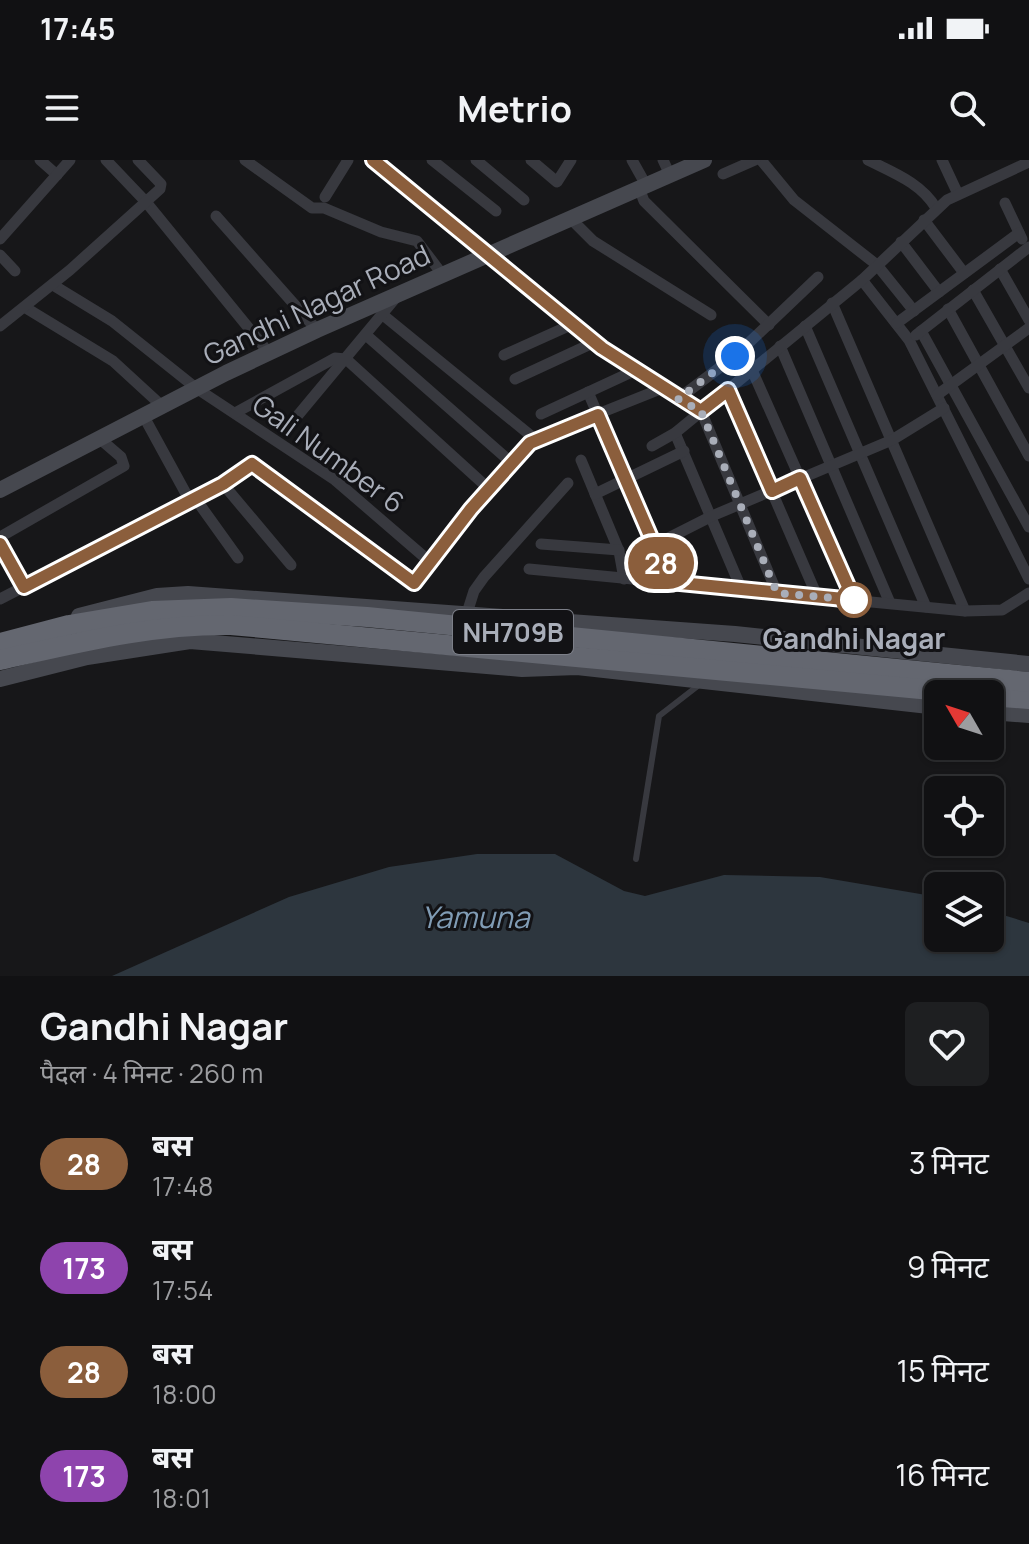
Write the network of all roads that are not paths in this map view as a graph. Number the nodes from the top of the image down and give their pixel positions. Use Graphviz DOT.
graph roads {
  1 [pos="40,160"];
  2 [pos="70,160"];
  3 [pos="106,160"];
  4 [pos="138,160"];
  5 [pos="245,160"];
  6 [pos="348,160"];
  7 [pos="373,160"];
  8 [pos="432,160"];
  9 [pos="476,160"];
  10 [pos="531,160"];
  11 [pos="571,160"];
  12 [pos="632,160"];
  13 [pos="704,160"];
  14 [pos="755,160"];
  15 [pos="761,160"];
  16 [pos="868,160"];
  17 [pos="942,160"];
  18 [pos="1022,165"];
  19 [pos="666,168"];
  20 [pos="723,174"];
  21 [pos="57,175"];
  22 [pos="642,187"];
  23 [pos="957,192"];
  24 [pos="325,197"];
  25 [pos="524,200"];
  26 [pos="146,202"];
  27 [pos="1005,203"];
  28 [pos="936,208"];
  29 [pos="496,211"];
  30 [pos="216,216"];
  31 [pos="570,218"];
  32 [pos="924,220"];
  33 [pos="1019,233"];
  34 [pos="0,239"];
  35 [pos="901,242"];
  36 [pos="1028,250"];
  37 [pos="490,253"];
  38 [pos="0,255"];
  39 [pos="877,265"];
  40 [pos="1000,269"];
  41 [pos="15,271"];
  42 [pos="964,273"];
  43 [pos="442,274"];
  44 [pos="818,277"];
  45 [pos="862,280"];
  46 [pos="53,285"];
  47 [pos="973,290"];
  48 [pos="401,291"];
  49 [pos="939,292"];
  50 [pos="832,303"];
  51 [pos="26,308"];
  52 [pos="948,309"];
  53 [pos="914,311"];
  54 [pos="383,315"];
  55 [pos="711,315"];
  56 [pos="1029,320"];
  57 [pos="897,323"];
  58 [pos="573,324"];
  59 [pos="769,325"];
  60 [pos="0,326"];
  61 [pos="805,326"];
  62 [pos="1029,328"];
  63 [pos="317,330"];
  64 [pos="921,331"];
  65 [pos="366,335"];
  66 [pos="909,340"];
  67 [pos="595,342"];
  68 [pos="780,346"];
  69 [pos="1006,346"];
  70 [pos="269,353"];
  71 [pos="504,355"];
  72 [pos="346,359"];
  73 [pos="981,365"];
  74 [pos="636,370"];
  75 [pos="752,370"];
  76 [pos="515,379"];
  77 [pos="953,384"];
  78 [pos="196,388"];
  79 [pos="663,388"];
  80 [pos="1029,388"];
  81 [pos="728,390"];
  82 [pos="588,392"];
  83 [pos="937,395"];
  84 [pos="678,399"];
  85 [pos="162,406"];
  86 [pos="944,408"];
  87 [pos="701,411"];
  88 [pos="235,413"];
  89 [pos="541,414"];
  90 [pos="143,415"];
  91 [pos="598,415"];
  92 [pos="289,426"];
  93 [pos="675,433"];
  94 [pos="99,438"];
  95 [pos="535,439"];
  96 [pos="892,440"];
  97 [pos="652,446"];
  98 [pos="684,451"];
  99 [pos="861,453"];
  100 [pos="1029,456"];
  101 [pos="581,460"];
  102 [pos="512,463"];
  103 [pos="832,465"];
  104 [pos="800,478"];
  105 [pos="624,479"];
  106 [pos="568,483"];
  107 [pos="223,484"];
  108 [pos="489,489"];
  109 [pos="0,490"];
  110 [pos="772,491"];
  111 [pos="595,494"];
  112 [pos="192,499"];
  113 [pos="743,504"];
  114 [pos="712,516"];
  115 [pos="1029,527"];
  116 [pos="0,537"];
  117 [pos="0,544"];
  118 [pos="541,544"];
  119 [pos="653,546"];
  120 [pos="619,550"];
  121 [pos="238,558"];
  122 [pos="629,558"];
  123 [pos="429,561"];
  124 [pos="291,565"];
  125 [pos="529,569"];
  126 [pos="624,579"];
  127 [pos="1029,579"];
  128 [pos="670,582"];
  129 [pos="24,587"];
  130 [pos="741,588"];
  131 [pos="777,593"];
  132 [pos="1029,593"];
  133 [pos="817,596"];
  134 [pos="0,599"];
  135 [pos="854,600"];
  136 [pos="890,603"];
  137 [pos="926,607"];
  138 [pos="965,611"];
  139 [pos="467,613"];
  140 [pos="527,618"];
  141 [pos="0,635"];
  142 [pos="0,643"];
  143 [pos="922,653"];
  144 [pos="0,660"];
  145 [pos="1029,664"];
  146 [pos="522,669"];
  147 [pos="0,679"];
  148 [pos="1029,682"];
  149 [pos="702,683"];
  150 [pos="924,689"];
  151 [pos="1004,697"];
  152 [pos="1029,699"];
  153 [pos="917,705"];
  154 [pos="924,706"];
  155 [pos="1004,713"];
  156 [pos="1029,715"];
  157 [pos="636,859"];
  1 -- 21 [label="street"];
  2 -- 21 [label="street"];
  3 -- 26 [label="street"];
  4 -- 26 [label="street"];
  5 -- 43 [label="street"];
  6 -- 24 [label="street"];
  7 -- 37 [label="street"];
  8 -- 29 [label="street"];
  9 -- 25 [label="street"];
  10 -- 11 [label="street"];
  12 -- 22 [label="street"];
  13 -- 19 [label="street, Gandhi Nagar Road"];
  14 -- 20 [label="street"];
  15 -- 39 [label="street"];
  16 -- 28 [label="street"];
  17 -- 23 [label="street"];
  18 -- 23 [label="street"];
  19 -- 22 [label="street, Gandhi Nagar Road"];
  21 -- 34 [label="street"];
  22 -- 31 [label="street, Gandhi Nagar Road"];
  22 -- 59 [label="street"];
  23 -- 28 [label="street"];
  26 -- 46 [label="street"];
  26 -- 70 [label="street"];
  27 -- 33 [label="street"];
  28 -- 32 [label="street"];
  30 -- 63 [label="street"];
  31 -- 37 [label="street, Gandhi Nagar Road"];
  31 -- 55 [label="street"];
  32 -- 35 [label="street"];
  32 -- 42 [label="street"];
  33 -- 36 [label="street"];
  33 -- 42 [label="street"];
  35 -- 39 [label="street"];
  35 -- 49 [label="street"];
  36 -- 40 [label="street"];
  37 -- 43 [label="street, Gandhi Nagar Road"];
  37 -- 58 [label="street"];
  38 -- 41 [label="street"];
  39 -- 45 [label="street"];
  39 -- 53 [label="street"];
  40 -- 47 [label="street"];
  40 -- 56 [label="street"];
  42 -- 49 [label="street"];
  43 -- 48 [label="street, Gandhi Nagar Road"];
  44 -- 59 [label="street"];
  45 -- 50 [label="street"];
  45 -- 57 [label="street"];
  46 -- 51 [label="street"];
  46 -- 78 [label="street, Gali Number 6"];
  47 -- 52 [label="street"];
  47 -- 69 [label="street"];
  48 -- 54 [label="street"];
  48 -- 63 [label="street, Gandhi Nagar Road"];
  49 -- 53 [label="street"];
  50 -- 61 [label="street"];
  50 -- 96 [label="street"];
  51 -- 60 [label="street"];
  51 -- 85 [label="street"];
  52 -- 64 [label="street"];
  52 -- 73 [label="street"];
  53 -- 57 [label="street"];
  54 -- 65 [label="street"];
  54 -- 95 [label="street"];
  57 -- 66 [label="street"];
  58 -- 67 [label="street"];
  58 -- 71 [label="street"];
  59 -- 84 [label="street"];
  61 -- 68 [label="street"];
  61 -- 99 [label="street"];
  62 -- 69 [label="street"];
  63 -- 70 [label="street, Gandhi Nagar Road"];
  64 -- 66 [label="street"];
  64 -- 77 [label="street"];
  65 -- 72 [label="street"];
  65 -- 102 [label="street"];
  66 -- 83 [label="street"];
  67 -- 74 [label="street"];
  67 -- 76 [label="street"];
  68 -- 75 [label="street"];
  68 -- 103 [label="street"];
  69 -- 73 [label="street"];
  69 -- 80 [label="street"];
  70 -- 78 [label="street, Gandhi Nagar Road"];
  72 -- 88 [label="street"];
  72 -- 92 [label="street"];
  72 -- 108 [label="street"];
  73 -- 77 [label="street"];
  73 -- 100 [label="street"];
  74 -- 79 [label="street"];
  74 -- 82 [label="street"];
  75 -- 81 [label="street"];
  75 -- 104 [label="street"];
  77 -- 83 [label="street"];
  77 -- 115 [label="street"];
  78 -- 85 [label="street, Gandhi Nagar Road"];
  78 -- 88 [label="street, Gali Number 6"];
  79 -- 84 [label="street"];
  79 -- 91 [label="street"];
  81 -- 87 [label="street"];
  81 -- 110 [label="street"];
  82 -- 89 [label="street"];
  82 -- 91 [label="street"];
  83 -- 86 [label="street"];
  84 -- 87 [label="street"];
  85 -- 90 [label="street, Gandhi Nagar Road"];
  86 -- 96 [label="street"];
  86 -- 127 [label="street"];
  87 -- 93 [label="street"];
  87 -- 113 [label="street"];
  88 -- 123 [label="street, Gali Number 6"];
  90 -- 94 [label="street, Gandhi Nagar Road"];
  90 -- 112 [label="street"];
  91 -- 95 [label="street"];
  91 -- 105 [label="street"];
  93 -- 97 [label="street"];
  93 -- 98 [label="street"];
  94 -- 109 [label="street, Gandhi Nagar Road"];
  94 -- 116 [label="street"];
  95 -- 102 [label="street"];
  96 -- 99 [label="street"];
  96 -- 138 [label="street"];
  98 -- 105 [label="street"];
  98 -- 114 [label="street"];
  99 -- 103 [label="street"];
  99 -- 137 [label="street"];
  101 -- 111 [label="street"];
  102 -- 108 [label="street"];
  103 -- 104 [label="street"];
  103 -- 136 [label="street"];
  104 -- 110 [label="street"];
  104 -- 135 [label="street"];
  105 -- 111 [label="street"];
  105 -- 119 [label="street"];
  106 -- 139 [label="street"];
  107 -- 112 [label="street"];
  107 -- 123 [label="street"];
  107 -- 124 [label="street"];
  108 -- 123 [label="street"];
  110 -- 113 [label="street"];
  110 -- 133 [label="street"];
  111 -- 120 [label="street"];
  112 -- 121 [label="street"];
  112 -- 129 [label="street"];
  113 -- 114 [label="street"];
  113 -- 131 [label="street"];
  114 -- 119 [label="street"];
  114 -- 130 [label="street"];
  117 -- 129 [label="street"];
  118 -- 120 [label="street"];
  119 -- 122 [label="street"];
  119 -- 128 [label="street"];
  120 -- 126 [label="street"];
  125 -- 126 [label="street"];
  126 -- 128 [label="street"];
  128 -- 130 [label="street"];
  129 -- 134 [label="street"];
  130 -- 131 [label="street"];
  131 -- 133 [label="street"];
  132 -- 138 [label="street"];
  133 -- 135 [label="street"];
  135 -- 136 [label="street"];
  136 -- 137 [label="street"];
  137 -- 138 [label="street"];
  139 -- 140 [label="street"];
  139 -- 141 [label="street"];
  140 -- 143 [label="street"];
  140 -- 146 [label="street"];
  142 -- 148 [label="highway, NH709B, bridge"];
  143 -- 145 [label="street"];
  143 -- 153 [label="street"];
  144 -- 150 [label="highway, NH709B, bridge"];
  146 -- 147 [label="street"];
  146 -- 149 [label="street"];
  149 -- 153 [label="street"];
  149 -- 157 [label="lane"];
  151 -- 152 [label="highway"];
  153 -- 154 [label="street"];
  155 -- 156 [label="street"];
}
